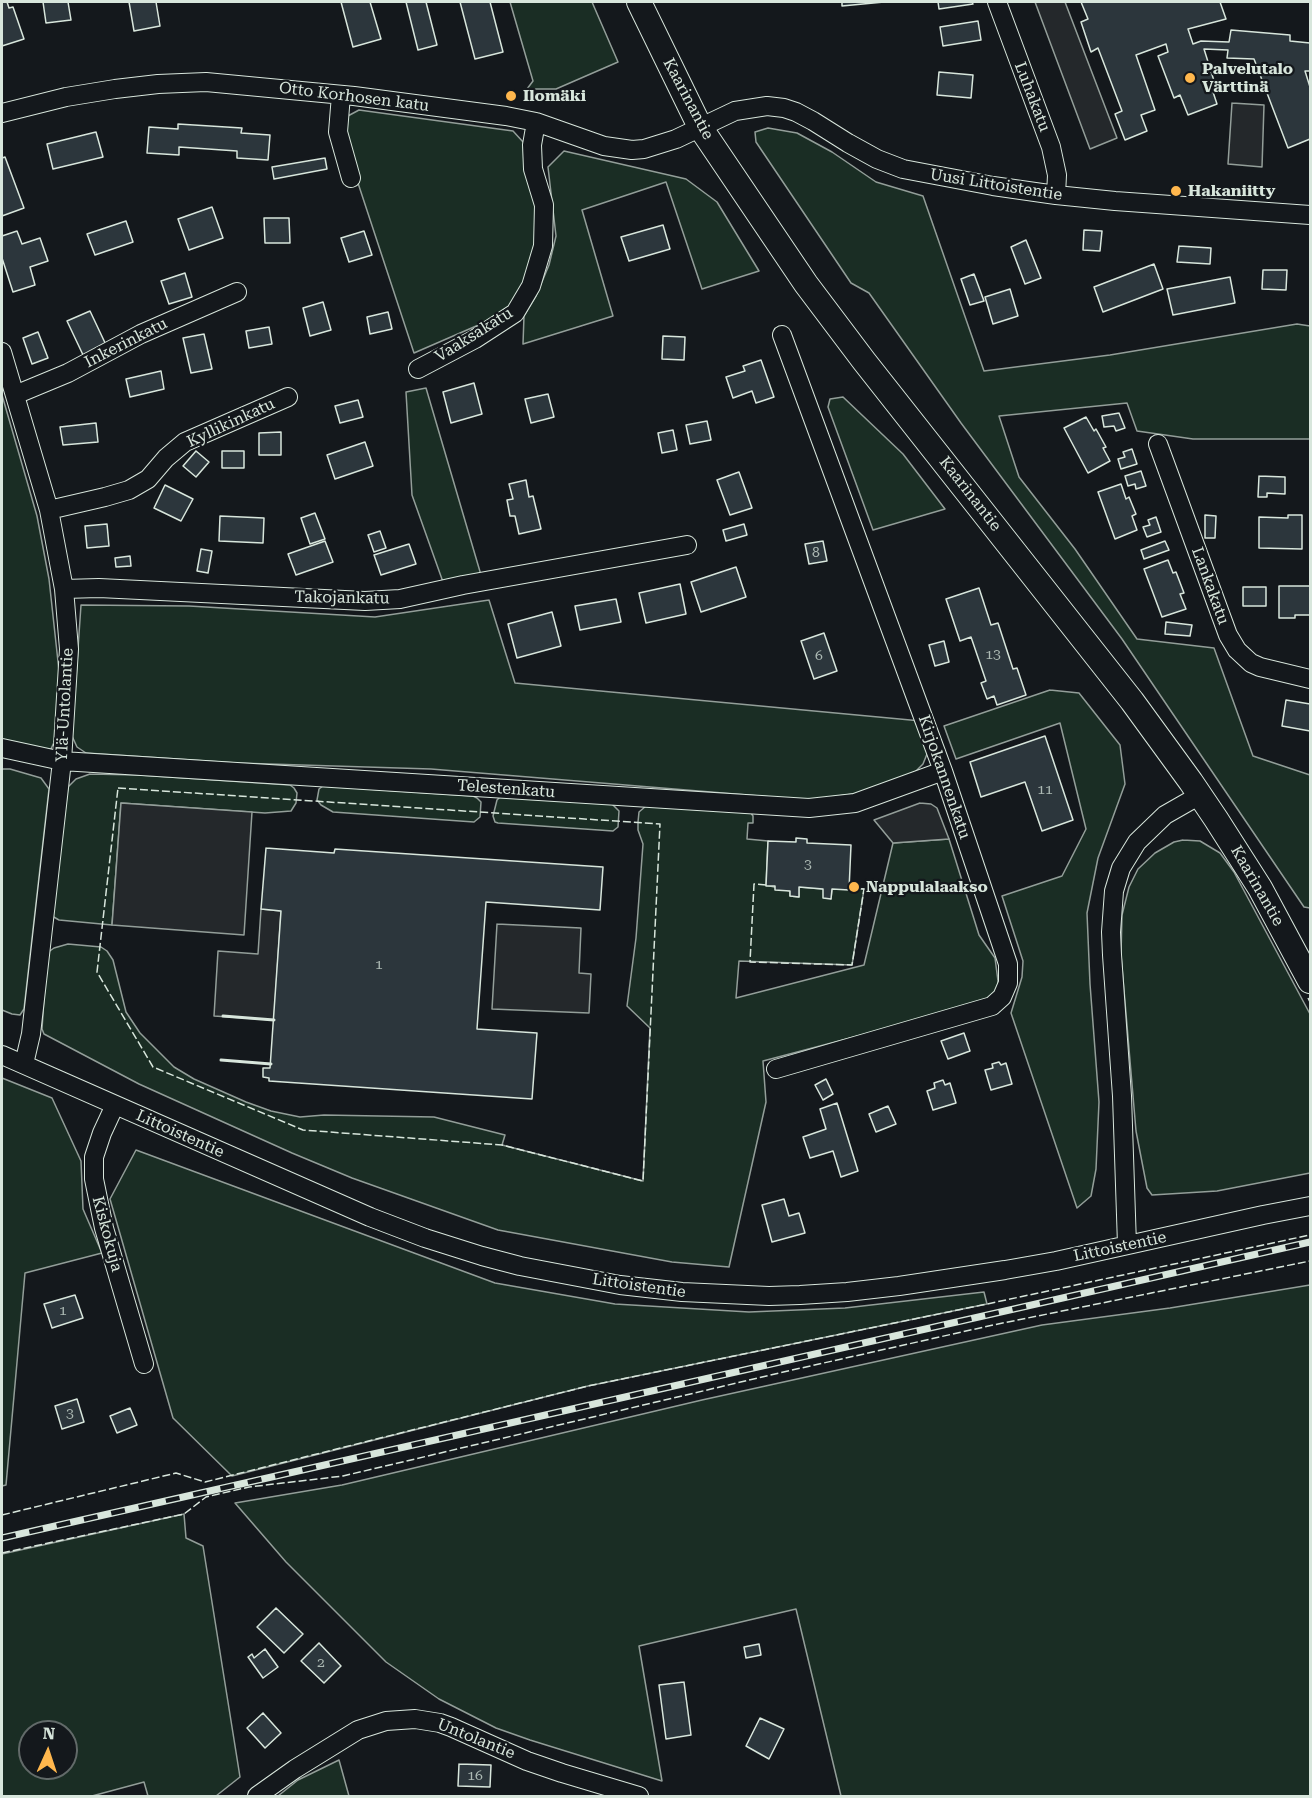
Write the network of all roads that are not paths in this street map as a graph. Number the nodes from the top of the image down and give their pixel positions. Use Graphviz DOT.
graph roads {
  1 [pos="639,2"];
  2 [pos="997,2"];
  3 [pos="341,95"];
  4 [pos="2,113"];
  5 [pos="536,122"];
  6 [pos="700,127"];
  7 [pos="351,178"];
  8 [pos="1056,195"];
  9 [pos="1311,215"];
  10 [pos="237,292"];
  11 [pos="782,335"];
  12 [pos="2,352"];
  13 [pos="418,369"];
  14 [pos="15,395"];
  15 [pos="288,397"];
  16 [pos="1158,444"];
  17 [pos="49,510"];
  18 [pos="687,545"];
  19 [pos="64,589"];
  20 [pos="1311,679"];
  21 [pos="2,748"];
  22 [pos="62,761"];
  23 [pos="943,771"];
  24 [pos="1200,795"];
  25 [pos="1311,981"];
  26 [pos="2,1055"];
  27 [pos="24,1064"];
  28 [pos="776,1069"];
  29 [pos="115,1105"];
  30 [pos="1311,1206"];
  31 [pos="1127,1245"];
  32 [pos="144,1364"];
  33 [pos="257,1797"];
  34 [pos="639,1797"];
  1 -- 6 [label="main road, Kaarinantie"];
  2 -- 8 [label="street, Luhakatu"];
  3 -- 4 [label="street, Otto Korhosen katu"];
  3 -- 5 [label="street, Otto Korhosen katu"];
  3 -- 7 [label="street"];
  5 -- 6 [label="street, Otto Korhosen katu"];
  5 -- 13 [label="street, Vaaksakatu"];
  6 -- 8 [label="street, Uusi Littoistentie"];
  6 -- 24 [label="main road, Kaarinantie"];
  8 -- 9 [label="street, Uusi Littoistentie"];
  10 -- 14 [label="street, Inkerinkatu"];
  11 -- 23 [label="street, Kirjokannenkatu"];
  12 -- 14 [label="street, Ylä-Untolantie"];
  14 -- 17 [label="street, Ylä-Untolantie"];
  15 -- 17 [label="street, Kyllikinkatu"];
  16 -- 20 [label="street, Lankakatu"];
  17 -- 19 [label="street, Ylä-Untolantie"];
  18 -- 19 [label="street, Takojankatu"];
  19 -- 22 [label="street, Ylä-Untolantie"];
  21 -- 22 [label="street, Telestenkatu"];
  22 -- 23 [label="street, Telestenkatu"];
  22 -- 27 [label="street, Ylä-Untolantie"];
  23 -- 28 [label="street, Kirjokannenkatu"];
  24 -- 25 [label="main road, Kaarinantie"];
  24 -- 31 [label="street"];
  26 -- 27 [label="street, Littoistentie"];
  27 -- 29 [label="street, Littoistentie"];
  29 -- 31 [label="street, Littoistentie"];
  29 -- 32 [label="street, Kiskokuja"];
  30 -- 31 [label="street, Littoistentie"];
  33 -- 34 [label="street, Untolantie"];
}
